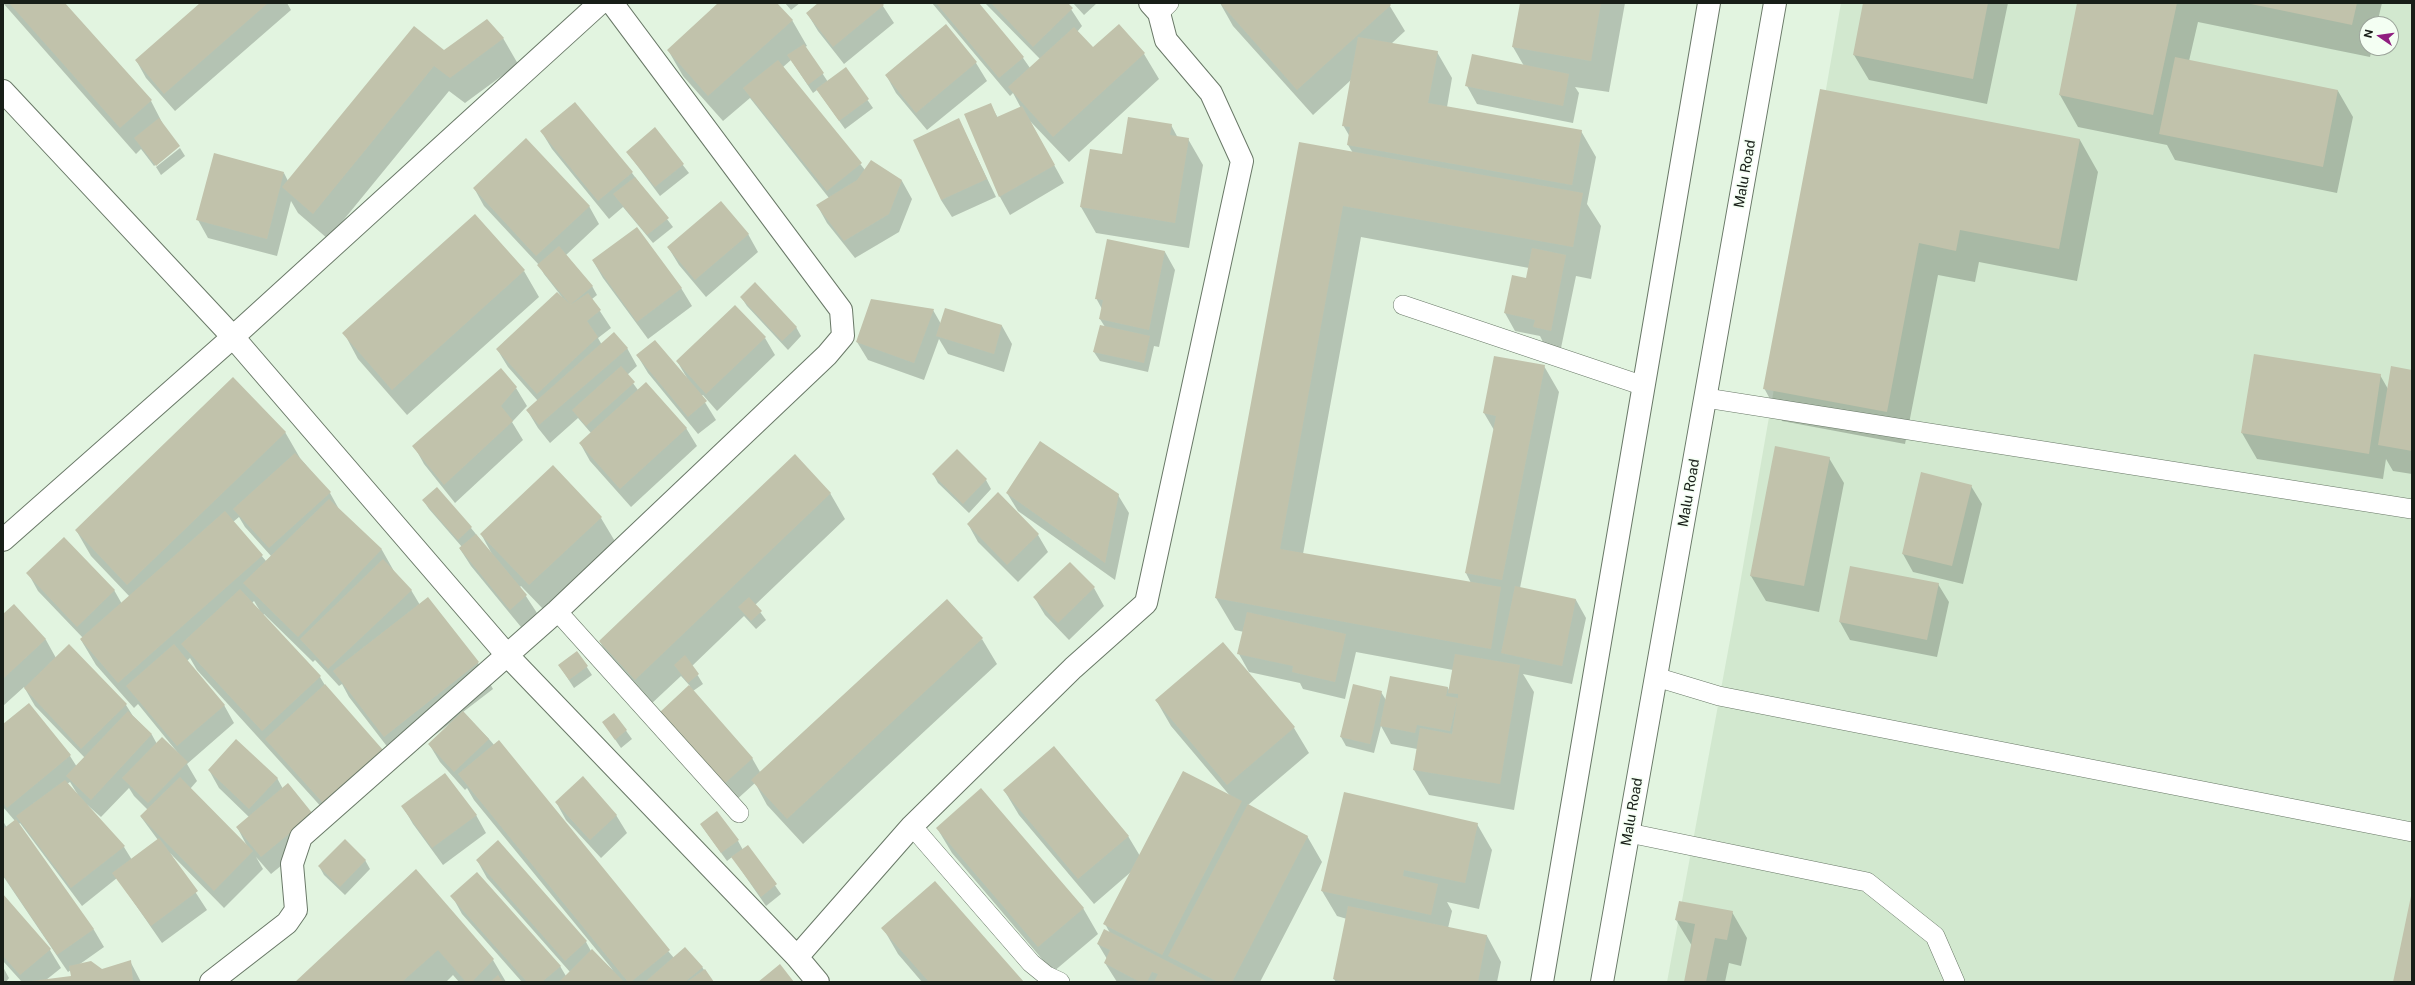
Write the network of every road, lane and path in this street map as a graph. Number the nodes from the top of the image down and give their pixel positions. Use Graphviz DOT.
graph roads {
  1 [pos="600,3"];
  2 [pos="612,3"];
  3 [pos="1709,3"];
  4 [pos="1775,3"];
  5 [pos="1159,6"];
  6 [pos="3,91"];
  7 [pos="1403,305"];
  8 [pos="233,337"];
  9 [pos="1644,386"];
  10 [pos="1706,398"];
  11 [pos="2412,509"];
  12 [pos="3,540"];
  13 [pos="557,611"];
  14 [pos="507,655"];
  15 [pos="1656,677"];
  16 [pos="739,812"];
  17 [pos="912,826"];
  18 [pos="1629,832"];
  19 [pos="2412,832"];
  20 [pos="797,957"];
  21 [pos="211,982"];
  22 [pos="818,982"];
  23 [pos="1060,982"];
  24 [pos="1542,982"];
  25 [pos="1602,982"];
  26 [pos="1955,982"];
  1 -- 8 [label="street"];
  2 -- 13 [label="street"];
  3 -- 9 [label="street"];
  4 -- 10 [label="street, Malu Road"];
  5 -- 17 [label="street"];
  6 -- 8 [label="street"];
  7 -- 9 [label="lane"];
  8 -- 12 [label="street"];
  8 -- 14 [label="street"];
  9 -- 24 [label="street"];
  10 -- 11 [label="lane"];
  10 -- 15 [label="street, Malu Road"];
  13 -- 14 [label="street"];
  13 -- 16 [label="lane"];
  14 -- 20 [label="street"];
  14 -- 21 [label="street"];
  15 -- 18 [label="street, Malu Road"];
  15 -- 19 [label="lane"];
  17 -- 20 [label="street"];
  17 -- 23 [label="lane"];
  18 -- 25 [label="street, Malu Road"];
  18 -- 26 [label="lane"];
  20 -- 22 [label="street"];
}
